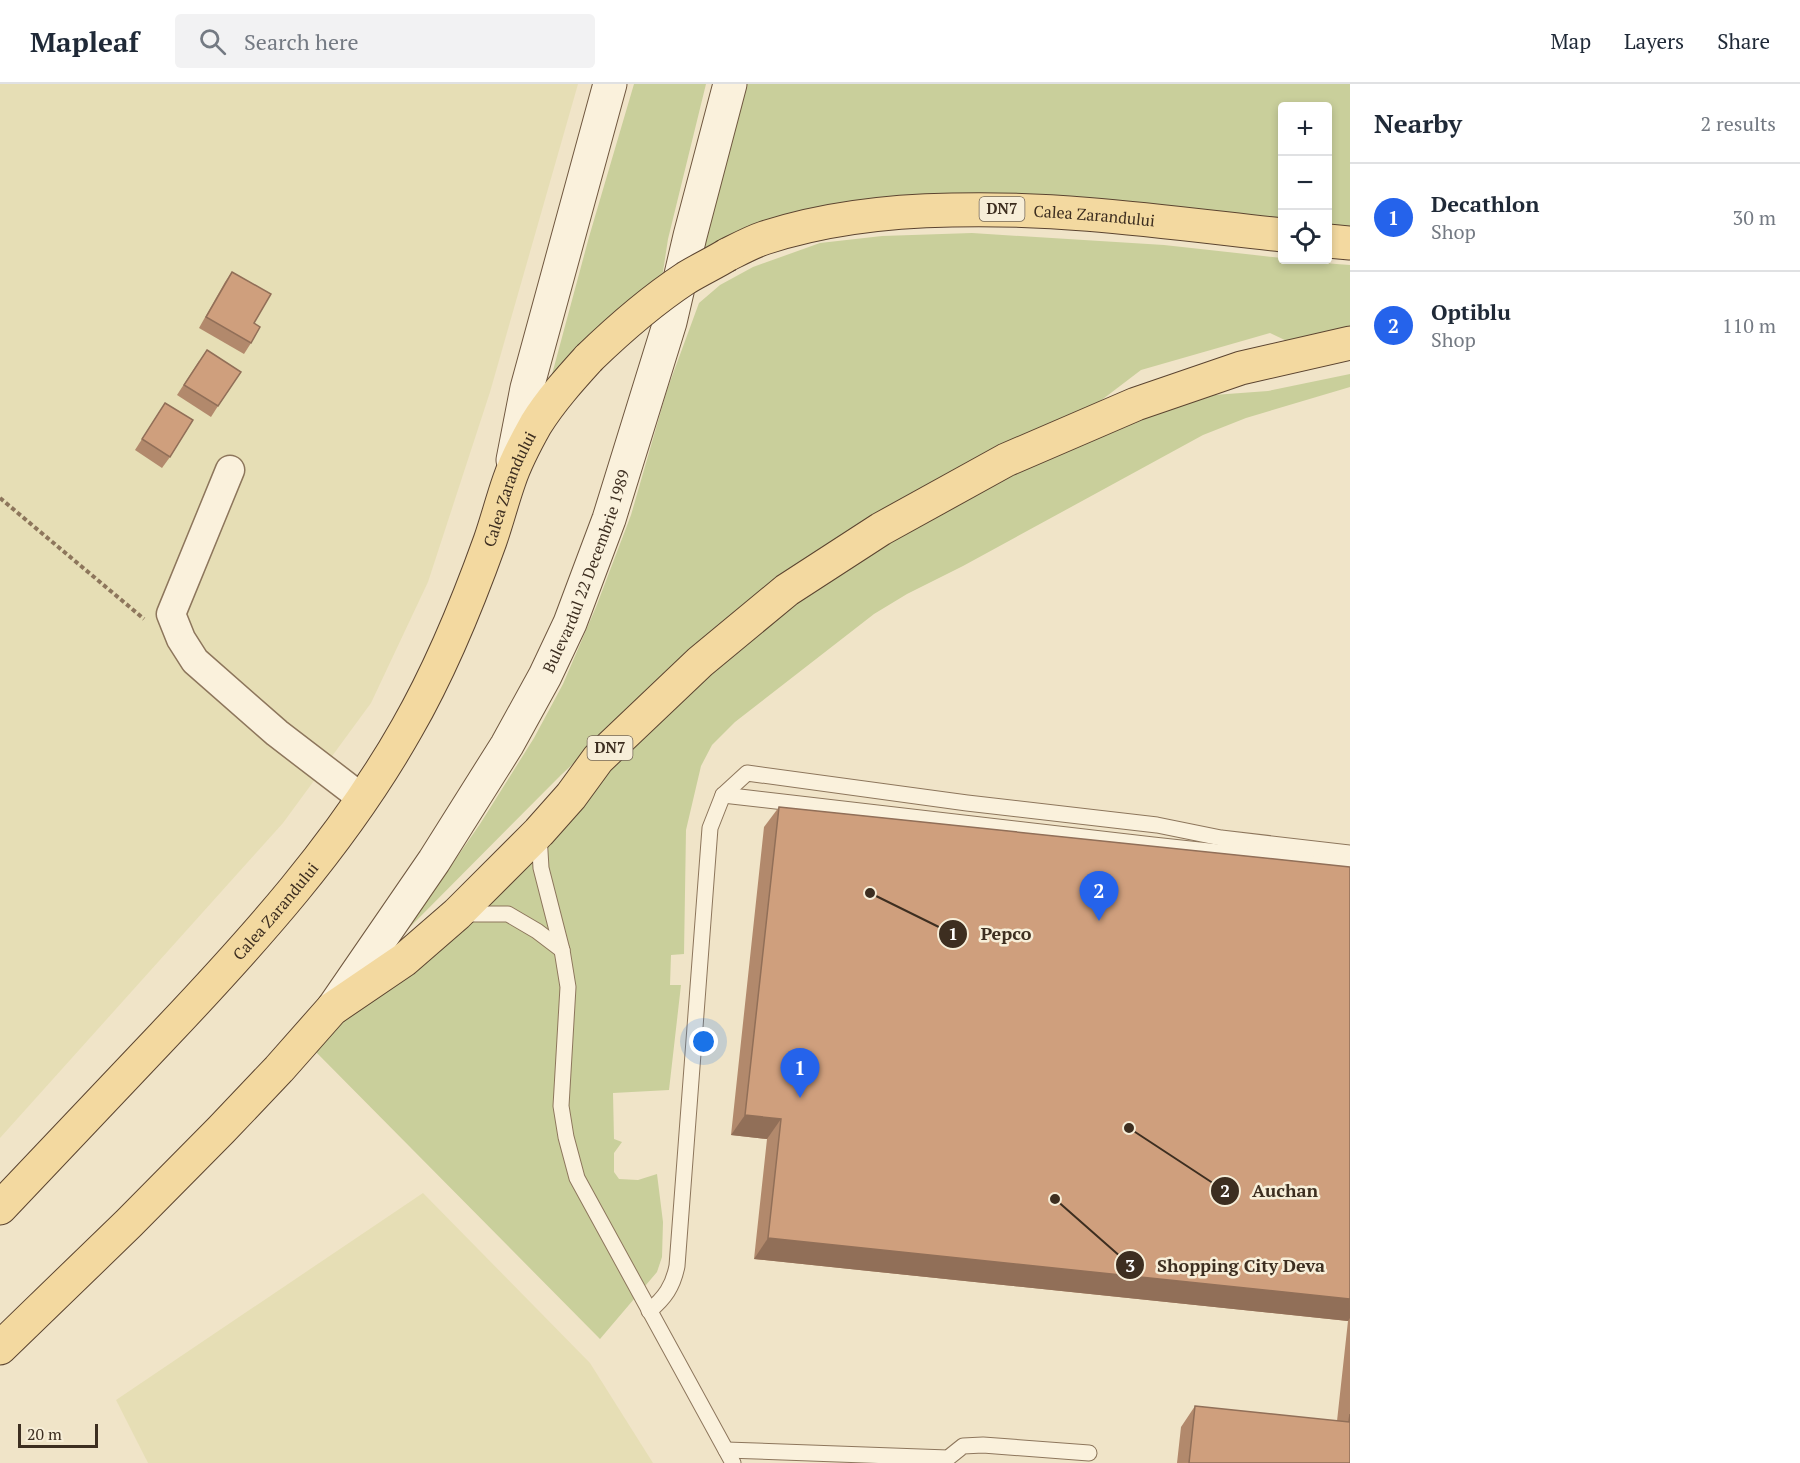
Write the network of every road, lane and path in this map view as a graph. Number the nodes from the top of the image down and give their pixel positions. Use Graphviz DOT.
graph roads {
  1 [pos="610,84"];
  2 [pos="730,84"];
  3 [pos="1278,236"];
  4 [pos="1332,241"];
  5 [pos="1350,243"];
  6 [pos="1350,343"];
  7 [pos="230,470"];
  8 [pos="510,477"];
  9 [pos="0,498"];
  10 [pos="151,624"];
  11 [pos="723,795"];
  12 [pos="363,799"];
  13 [pos="539,832"];
  14 [pos="1350,853"];
  15 [pos="1350,866"];
  16 [pos="457,914"];
  17 [pos="562,951"];
  18 [pos="332,1009"];
  19 [pos="0,1208"];
  20 [pos="649,1311"];
  21 [pos="0,1348"];
  22 [pos="1089,1453"];
  23 [pos="730,1456"];
  24 [pos="948,1461"];
  1 -- 8 [label="main road"];
  2 -- 18 [label="main road, Bulevardul 22 Decembrie 1989"];
  3 -- 8 [label="main road, Calea Zarandului / DN7, bridge"];
  4 -- 5 [label="main road"];
  6 -- 13 [label="main road, DN7"];
  7 -- 12 [label="street"];
  8 -- 12 [label="main road, Calea Zarandului / DN7"];
  9 -- 10 [label="path"];
  11 -- 14 [label="lane"];
  11 -- 15 [label="lane"];
  11 -- 20 [label="lane"];
  12 -- 19 [label="main road, Calea Zarandului / DN7"];
  13 -- 16 [label="main road, DN7"];
  13 -- 17 [label="lane"];
  16 -- 17 [label="lane"];
  16 -- 18 [label="main road, DN7"];
  17 -- 20 [label="lane"];
  18 -- 21 [label="main road, DN7"];
  20 -- 23 [label="lane"];
  22 -- 24 [label="lane"];
  23 -- 24 [label="lane"];
}
